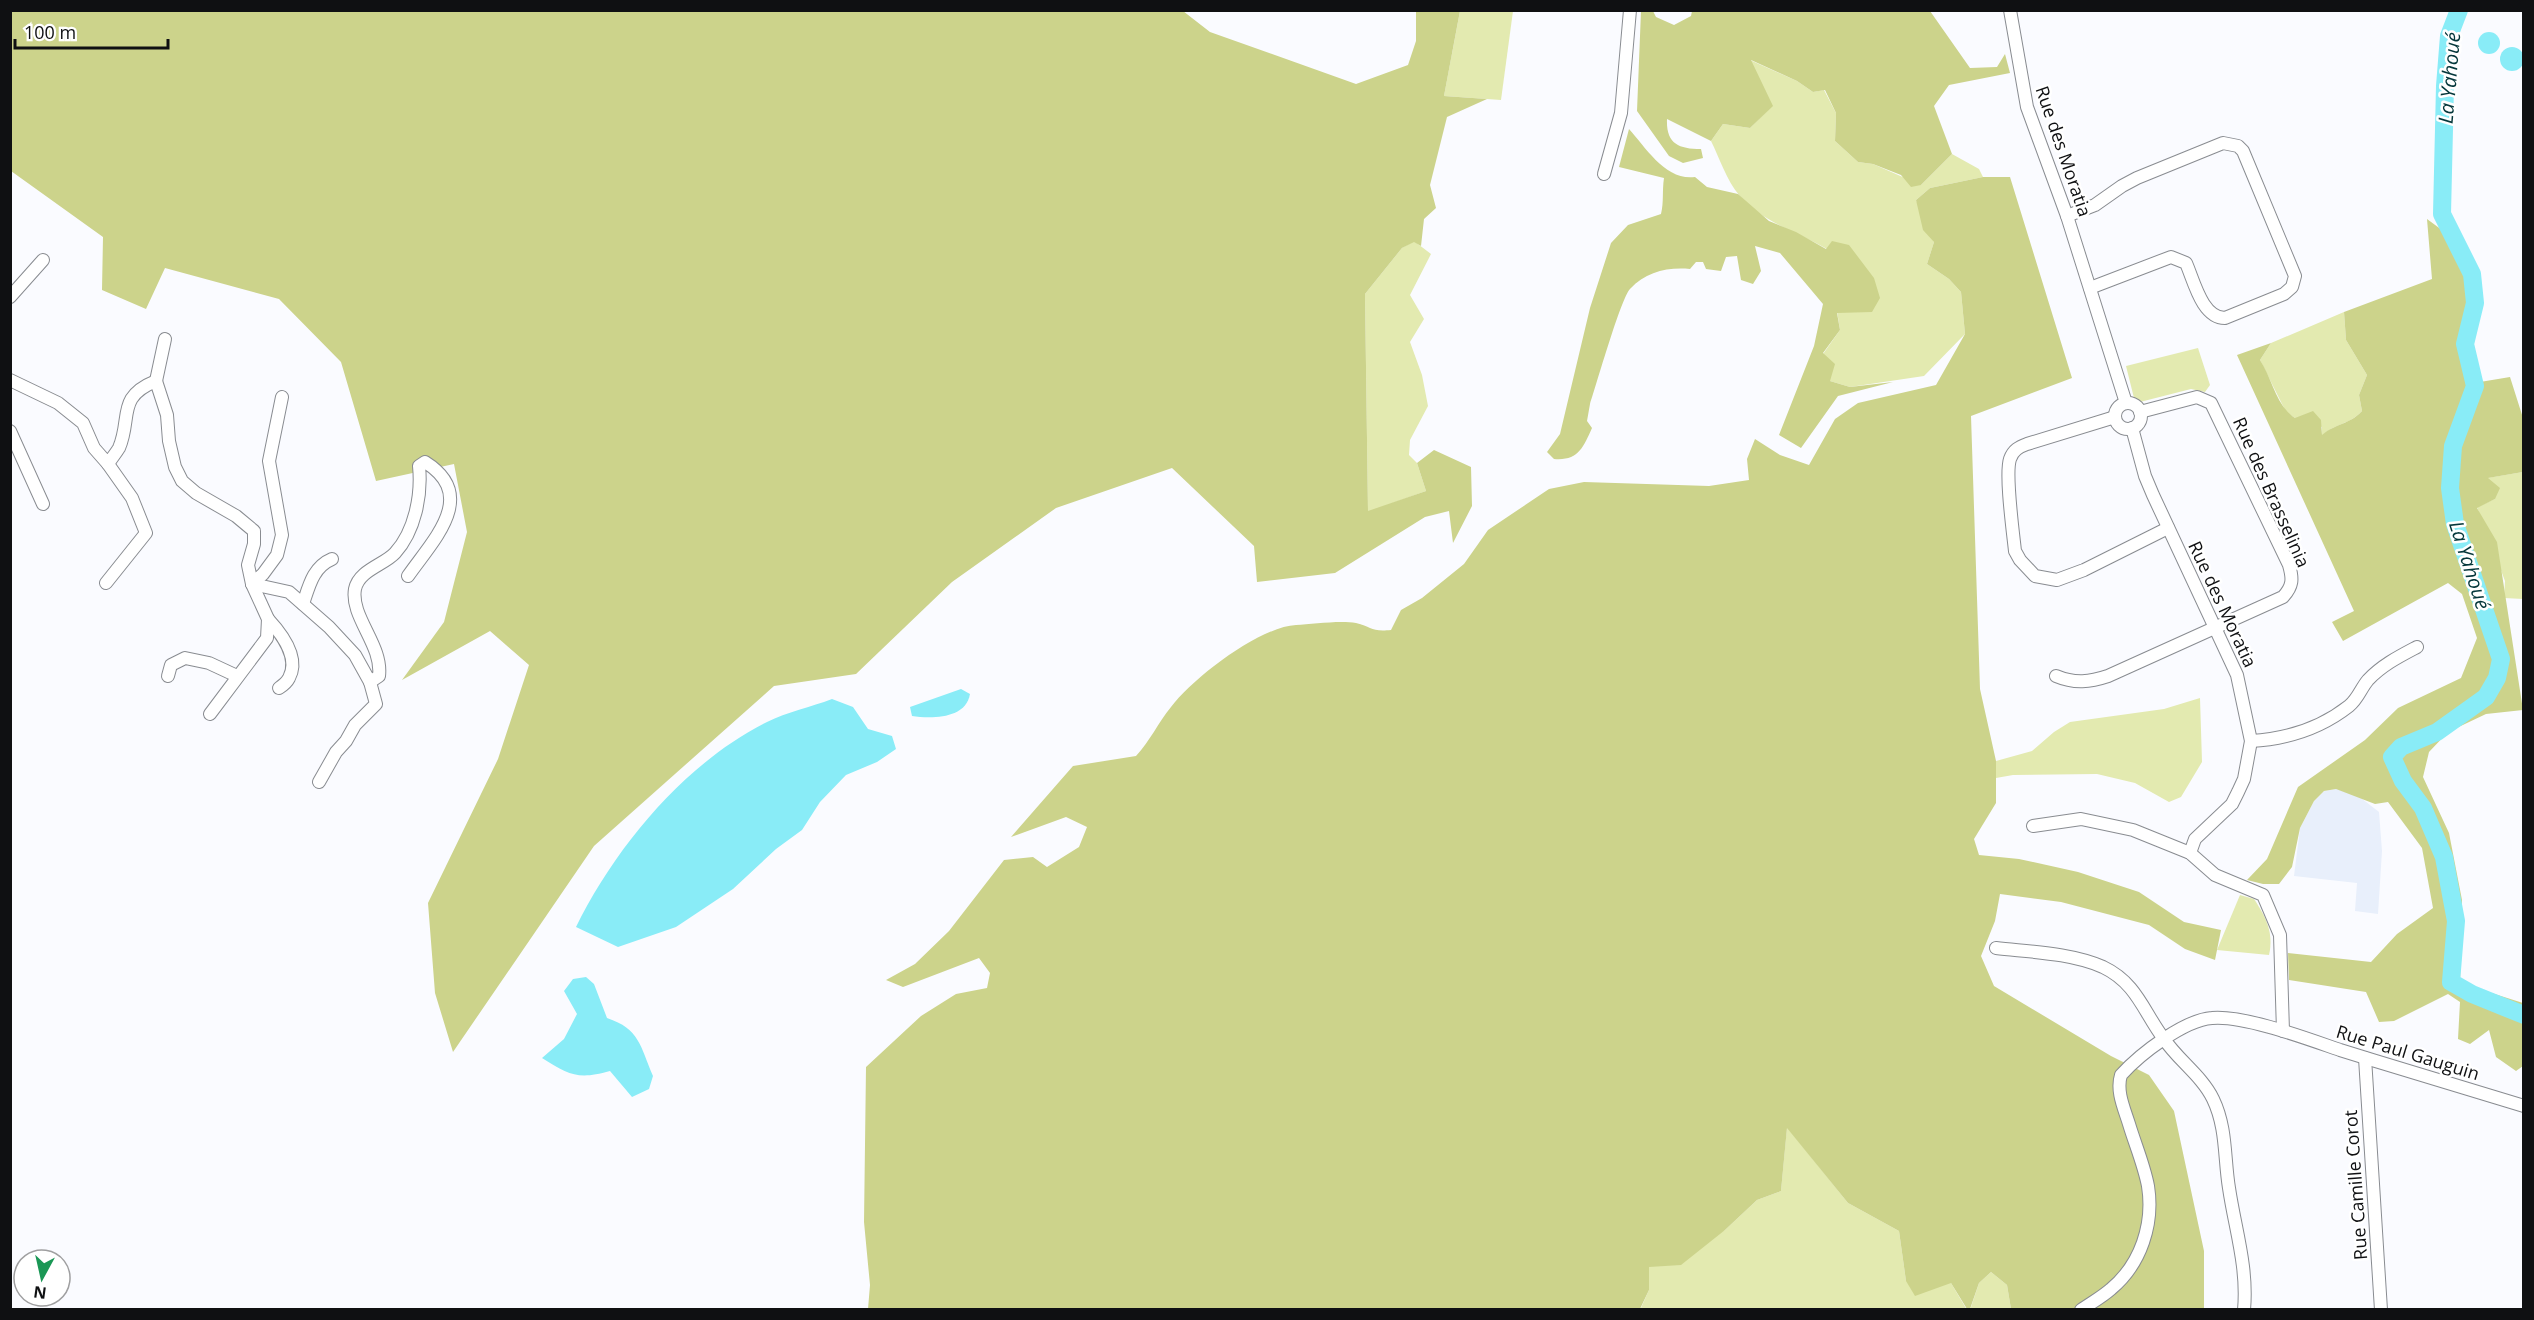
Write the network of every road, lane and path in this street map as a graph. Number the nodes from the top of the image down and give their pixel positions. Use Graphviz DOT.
graph roads {
  1 [pos="1630,10"];
  2 [pos="2010,10"];
  3 [pos="1604,174"];
  4 [pos="2067,216"];
  5 [pos="43,260"];
  6 [pos="2090,288"];
  7 [pos="10,297"];
  8 [pos="165,339"];
  9 [pos="10,380"];
  10 [pos="156,381"];
  11 [pos="282,397"];
  12 [pos="2126,403"];
  13 [pos="2140,412"];
  14 [pos="2115,417"];
  15 [pos="2132,428"];
  16 [pos="10,430"];
  17 [pos="108,464"];
  18 [pos="43,504"];
  19 [pos="2168,528"];
  20 [pos="332,559"];
  21 [pos="408,576"];
  22 [pos="106,584"];
  23 [pos="252,584"];
  24 [pos="303,604"];
  25 [pos="268,619"];
  26 [pos="2217,628"];
  27 [pos="2418,647"];
  28 [pos="168,675"];
  29 [pos="237,676"];
  30 [pos="2056,676"];
  31 [pos="370,682"];
  32 [pos="279,688"];
  33 [pos="210,714"];
  34 [pos="2251,741"];
  35 [pos="319,782"];
  36 [pos="2032,826"];
  37 [pos="2190,853"];
  38 [pos="1996,948"];
  39 [pos="2283,1031"];
  40 [pos="2163,1039"];
  41 [pos="2365,1058"];
  42 [pos="2523,1106"];
  43 [pos="2080,1310"];
  44 [pos="2244,1310"];
  45 [pos="2381,1310"];
  1 -- 3 [label="street"];
  2 -- 4 [label="street, Rue des Moratia"];
  4 -- 6 [label="street, Rue des Moratia"];
  4 -- 6 [label="street"];
  5 -- 7 [label="street"];
  6 -- 12 [label="street, Rue des Moratia"];
  8 -- 10 [label="street"];
  9 -- 17 [label="street"];
  10 -- 17 [label="street"];
  10 -- 23 [label="street"];
  11 -- 23 [label="street"];
  12 -- 13 [label="street"];
  12 -- 14 [label="street"];
  13 -- 15 [label="street"];
  13 -- 26 [label="street, Rue des Brasselinia"];
  14 -- 15 [label="street"];
  14 -- 19 [label="street"];
  15 -- 19 [label="street, Rue des Moratia"];
  16 -- 18 [label="street"];
  17 -- 22 [label="street"];
  19 -- 26 [label="street, Rue des Moratia"];
  20 -- 24 [label="street"];
  21 -- 31 [label="street"];
  23 -- 24 [label="street"];
  23 -- 25 [label="street"];
  24 -- 31 [label="street"];
  25 -- 29 [label="street"];
  25 -- 32 [label="street"];
  26 -- 30 [label="street, Rue des Brasselinia"];
  26 -- 34 [label="street, Rue des Moratia"];
  27 -- 34 [label="street"];
  28 -- 29 [label="street"];
  29 -- 33 [label="street"];
  31 -- 35 [label="street"];
  34 -- 37 [label="street, Rue des Moratia"];
  36 -- 37 [label="street"];
  37 -- 39 [label="street"];
  38 -- 40 [label="street"];
  39 -- 40 [label="street, Rue Paul Gauguin"];
  39 -- 41 [label="street, Rue Paul Gauguin"];
  40 -- 43 [label="street, Rue Paul Gauguin"];
  40 -- 44 [label="street"];
  41 -- 42 [label="street, Rue Paul Gauguin"];
  41 -- 45 [label="street, Rue Camille Corot"];
}
